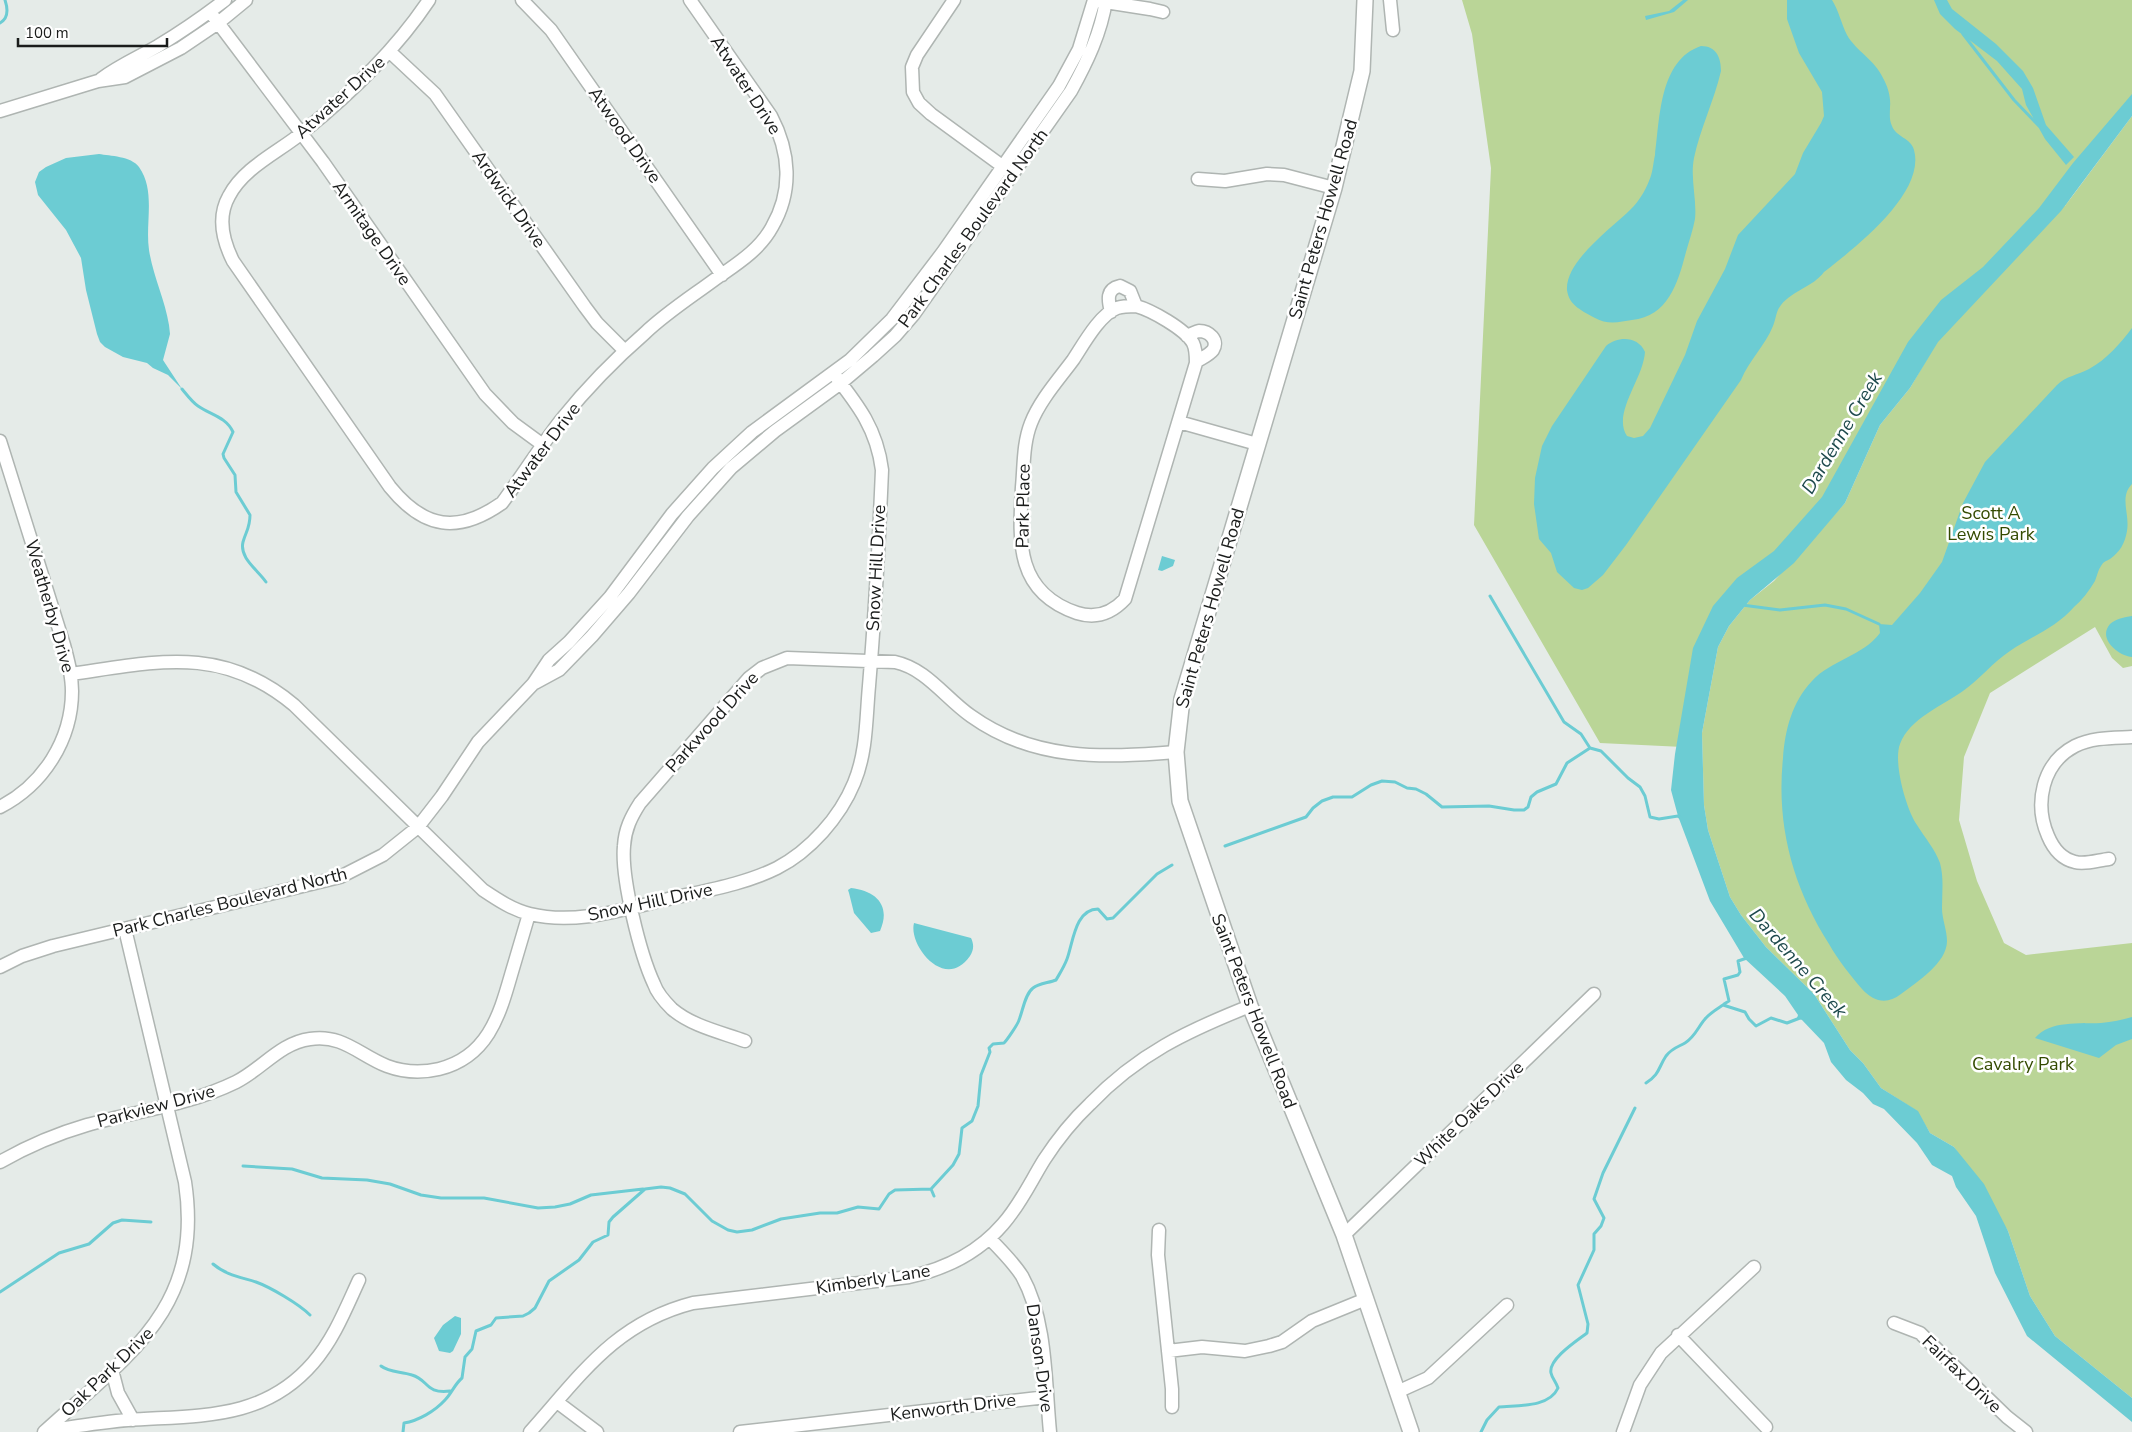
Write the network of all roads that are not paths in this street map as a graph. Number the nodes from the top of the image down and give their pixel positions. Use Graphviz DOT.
graph roads {
  1 [pos="225,0"];
  2 [pos="246,0"];
  3 [pos="429,0"];
  4 [pos="522,0"];
  5 [pos="690,0"];
  6 [pos="954,0"];
  7 [pos="1365,0"];
  8 [pos="1390,0"];
  9 [pos="1100,1"];
  10 [pos="210,12"];
  11 [pos="1163,12"];
  12 [pos="218,22"];
  13 [pos="1393,30"];
  14 [pos="389,51"];
  15 [pos="98,81"];
  16 [pos="0,111"];
  17 [pos="301,134"];
  18 [pos="1008,170"];
  19 [pos="1198,179"];
  20 [pos="1334,188"];
  21 [pos="722,275"];
  22 [pos="1136,306"];
  23 [pos="1110,312"];
  24 [pos="1187,336"];
  25 [pos="624,351"];
  26 [pos="1196,362"];
  27 [pos="837,378"];
  28 [pos="1179,422"];
  29 [pos="0,441"];
  30 [pos="1257,444"];
  31 [pos="543,445"];
  32 [pos="692,491"];
  33 [pos="702,500"];
  34 [pos="871,660"];
  35 [pos="71,674"];
  36 [pos="533,684"];
  37 [pos="2132,737"];
  38 [pos="1176,752"];
  39 [pos="0,807"];
  40 [pos="418,827"];
  41 [pos="2109,858"];
  42 [pos="632,907"];
  43 [pos="529,914"];
  44 [pos="125,929"];
  45 [pos="0,967"];
  46 [pos="1594,994"];
  47 [pos="1250,1006"];
  48 [pos="745,1041"];
  49 [pos="167,1106"];
  50 [pos="0,1162"];
  51 [pos="1159,1230"];
  52 [pos="1344,1235"];
  53 [pos="989,1238"];
  54 [pos="1754,1267"];
  55 [pos="359,1280"];
  56 [pos="1366,1299"];
  57 [pos="1507,1305"];
  58 [pos="1894,1322"];
  59 [pos="1678,1336"];
  60 [pos="1168,1351"];
  61 [pos="112,1370"];
  62 [pos="1397,1392"];
  63 [pos="1047,1397"];
  64 [pos="557,1402"];
  65 [pos="1172,1407"];
  66 [pos="133,1420"];
  67 [pos="1766,1428"];
  68 [pos="45,1432"];
  69 [pos="530,1432"];
  70 [pos="597,1432"];
  71 [pos="740,1432"];
  72 [pos="1050,1432"];
  73 [pos="1411,1432"];
  74 [pos="1623,1432"];
  75 [pos="2026,1432"];
  1 -- 10 [label="street"];
  2 -- 12 [label="street"];
  3 -- 14 [label="street, Atwater Drive"];
  4 -- 21 [label="street, Atwood Drive"];
  5 -- 21 [label="street, Atwater Drive"];
  6 -- 18 [label="street"];
  7 -- 20 [label="main road, Saint Peters Howell Road"];
  8 -- 13 [label="street"];
  9 -- 11 [label="street"];
  9 -- 18 [label="street, Park Charles Boulevard North"];
  10 -- 12 [label="street, Armitage Drive"];
  10 -- 15 [label="street"];
  12 -- 15 [label="street"];
  12 -- 17 [label="street, Armitage Drive"];
  14 -- 17 [label="street, Atwater Drive"];
  14 -- 25 [label="street, Ardwick Drive"];
  15 -- 16 [label="street"];
  17 -- 31 [label="street, Armitage Drive"];
  17 -- 31 [label="street, Atwater Drive"];
  18 -- 27 [label="street, Park Charles Boulevard North"];
  19 -- 20 [label="street"];
  20 -- 30 [label="main road, Saint Peters Howell Road"];
  21 -- 25 [label="street, Atwater Drive"];
  22 -- 23 [label="street"];
  22 -- 23 [label="street"];
  22 -- 24 [label="street"];
  23 -- 28 [label="street, Park Place"];
  24 -- 26 [label="street"];
  24 -- 26 [label="street"];
  25 -- 31 [label="street, Atwater Drive"];
  26 -- 28 [label="street, Park Place"];
  27 -- 32 [label="street, Park Charles Boulevard North"];
  27 -- 33 [label="street, Park Charles Boulevard North"];
  27 -- 34 [label="street, Snow Hill Drive"];
  28 -- 30 [label="street"];
  29 -- 35 [label="street, Weatherby Drive"];
  30 -- 38 [label="main road, Saint Peters Howell Road"];
  32 -- 33 [label="street"];
  32 -- 36 [label="street, Park Charles Boulevard North"];
  33 -- 36 [label="street, Park Charles Boulevard North"];
  34 -- 38 [label="street, Parkwood Drive"];
  34 -- 42 [label="street, Snow Hill Drive"];
  34 -- 42 [label="street, Parkwood Drive"];
  35 -- 39 [label="street, Weatherby Drive"];
  35 -- 40 [label="street, Snow Hill Drive"];
  36 -- 40 [label="street, Park Charles Boulevard North"];
  37 -- 41 [label="street"];
  38 -- 47 [label="main road, Saint Peters Howell Road"];
  40 -- 43 [label="street, Snow Hill Drive"];
  40 -- 44 [label="street, Park Charles Boulevard North"];
  42 -- 43 [label="street, Snow Hill Drive"];
  42 -- 48 [label="street, Parkwood Drive"];
  43 -- 49 [label="street, Parkview Drive"];
  44 -- 45 [label="street, Park Charles Boulevard North"];
  44 -- 49 [label="street, Oak Park Drive"];
  46 -- 52 [label="street, White Oaks Drive"];
  47 -- 52 [label="main road, Saint Peters Howell Road"];
  47 -- 53 [label="street, Kimberly Lane"];
  49 -- 50 [label="street, Parkview Drive"];
  49 -- 61 [label="street, Oak Park Drive"];
  51 -- 60 [label="street"];
  52 -- 56 [label="main road, Saint Peters Howell Road"];
  53 -- 63 [label="street, Danson Drive"];
  53 -- 64 [label="street, Kimberly Lane"];
  54 -- 59 [label="street"];
  55 -- 66 [label="street"];
  56 -- 60 [label="street"];
  56 -- 62 [label="main road, Saint Peters Howell Road"];
  57 -- 62 [label="street"];
  58 -- 75 [label="street, Fairfax Drive"];
  59 -- 67 [label="street"];
  59 -- 74 [label="street"];
  60 -- 65 [label="street"];
  61 -- 66 [label="street"];
  61 -- 68 [label="street, Oak Park Drive"];
  62 -- 73 [label="main road, Saint Peters Howell Road"];
  63 -- 71 [label="street, Kenworth Drive"];
  63 -- 72 [label="street, Danson Drive"];
  64 -- 69 [label="street, Kimberly Lane"];
  64 -- 70 [label="street"];
  66 -- 68 [label="street"];
}
